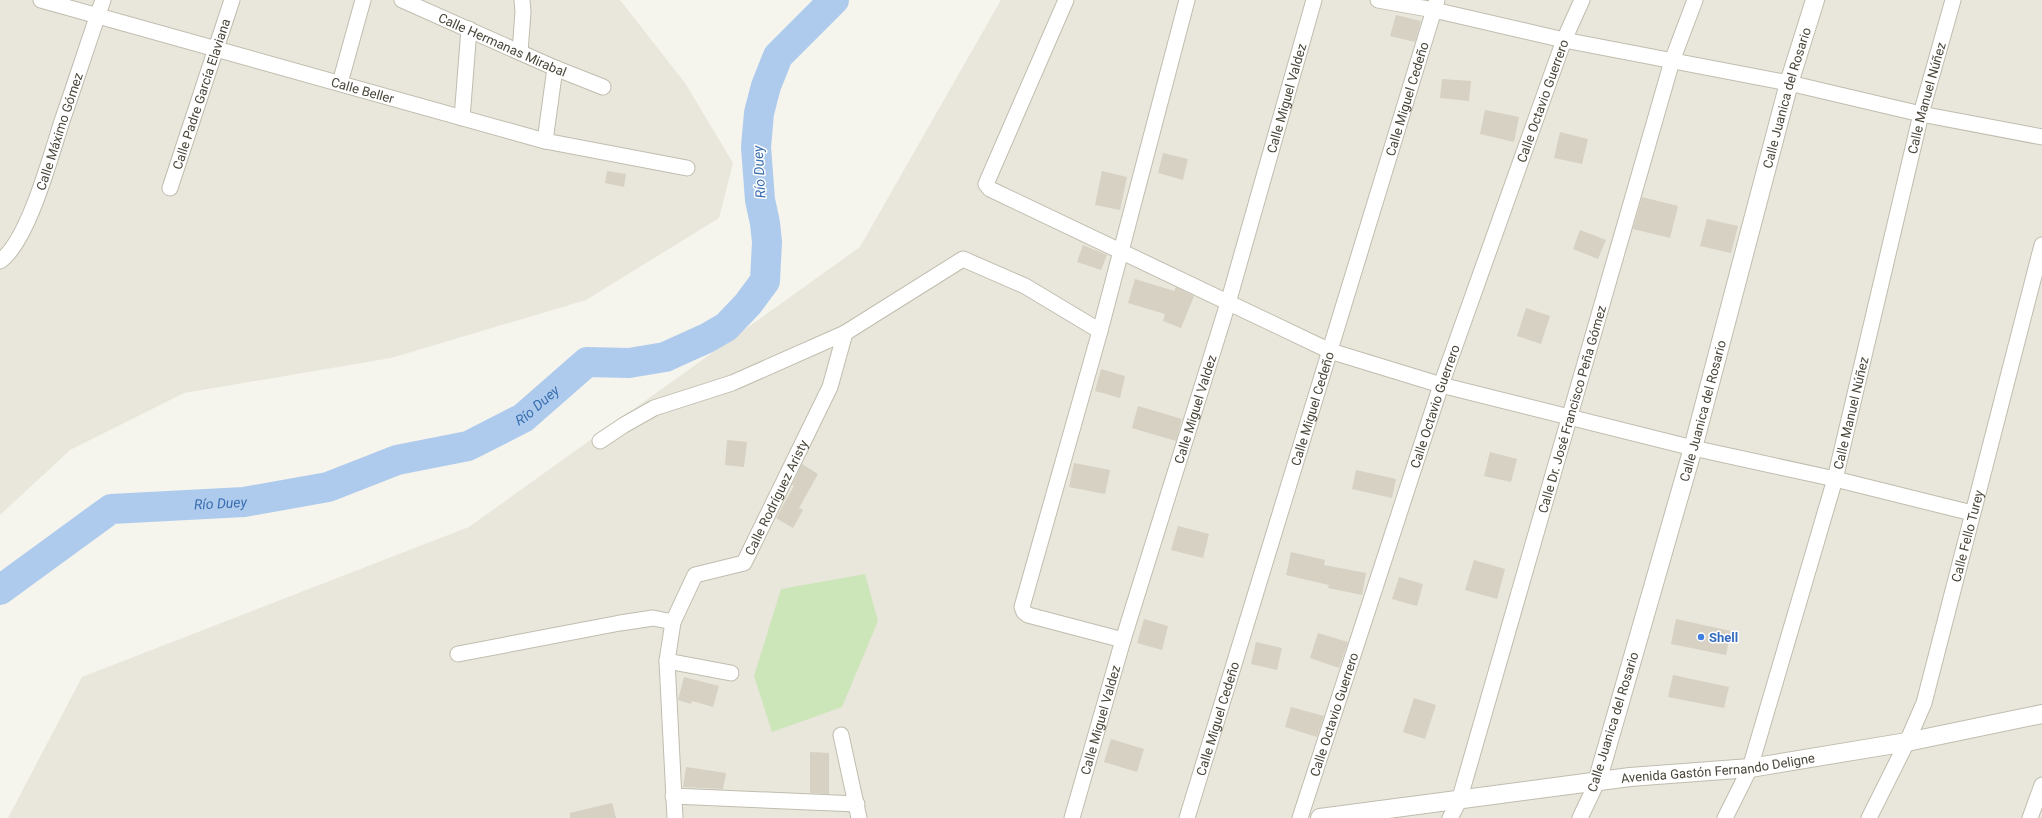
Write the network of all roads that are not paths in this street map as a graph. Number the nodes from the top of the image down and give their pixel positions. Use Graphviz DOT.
graph roads {
  1 [pos="41,0"];
  2 [pos="103,0"];
  3 [pos="232,0"];
  4 [pos="363,0"];
  5 [pos="402,0"];
  6 [pos="522,0"];
  7 [pos="1066,0"];
  8 [pos="1187,0"];
  9 [pos="1314,0"];
  10 [pos="1378,0"];
  11 [pos="1582,0"];
  12 [pos="1695,0"];
  13 [pos="1815,0"];
  14 [pos="1954,0"];
  15 [pos="1436,5"];
  16 [pos="98,15"];
  17 [pos="469,29"];
  18 [pos="1564,40"];
  19 [pos="216,49"];
  20 [pos="520,52"];
  21 [pos="1672,61"];
  22 [pos="555,68"];
  23 [pos="340,83"];
  24 [pos="1789,83"];
  25 [pos="603,87"];
  26 [pos="1921,114"];
  27 [pos="462,118"];
  28 [pos="2042,137"];
  29 [pos="545,141"];
  30 [pos="686,168"];
  31 [pos="170,188"];
  32 [pos="2042,244"];
  33 [pos="1121,252"];
  34 [pos="3,260"];
  35 [pos="1228,303"];
  36 [pos="1100,331"];
  37 [pos="846,333"];
  38 [pos="1330,351"];
  39 [pos="1441,385"];
  40 [pos="1570,416"];
  41 [pos="600,441"];
  42 [pos="1693,448"];
  43 [pos="1835,479"];
  44 [pos="1972,513"];
  45 [pos="673,622"];
  46 [pos="1123,640"];
  47 [pos="458,654"];
  48 [pos="667,661"];
  49 [pos="731,673"];
  50 [pos="2042,714"];
  51 [pos="841,735"];
  52 [pos="1907,742"];
  53 [pos="1750,768"];
  54 [pos="1597,782"];
  55 [pos="2042,785"];
  56 [pos="673,796"];
  57 [pos="1459,801"];
  58 [pos="858,811"];
  59 [pos="675,818"];
  60 [pos="1072,818"];
  61 [pos="1187,818"];
  62 [pos="1300,818"];
  63 [pos="1320,818"];
  64 [pos="1450,818"];
  65 [pos="1580,818"];
  66 [pos="1724,818"];
  67 [pos="1869,818"];
  68 [pos="2030,818"];
  1 -- 16 [label="street, Calle Beller"];
  2 -- 16 [label="street, Calle Máximo Gómez"];
  3 -- 19 [label="street, Calle Padre García Elaviana"];
  4 -- 23 [label="street"];
  5 -- 17 [label="street, Calle Hermanas Mirabal"];
  6 -- 20 [label="street"];
  7 -- 33 [label="street"];
  8 -- 33 [label="street"];
  9 -- 35 [label="street, Calle Miguel Valdez"];
  10 -- 15 [label="street"];
  11 -- 18 [label="street, Calle Octavio Guerrero"];
  12 -- 21 [label="street, Calle Dr. José Francisco Peña Gómez"];
  13 -- 24 [label="street, Calle Juanica del Rosario"];
  14 -- 26 [label="street, Calle Manuel Núñez"];
  15 -- 18 [label="street"];
  15 -- 38 [label="street, Calle Miguel Cedeño"];
  16 -- 19 [label="street, Calle Beller"];
  16 -- 34 [label="street, Calle Máximo Gómez"];
  17 -- 20 [label="street, Calle Hermanas Mirabal"];
  17 -- 27 [label="street"];
  18 -- 21 [label="street"];
  18 -- 39 [label="street, Calle Octavio Guerrero"];
  19 -- 23 [label="street, Calle Beller"];
  19 -- 31 [label="street, Calle Padre García Elaviana"];
  20 -- 22 [label="street, Calle Hermanas Mirabal"];
  21 -- 24 [label="street"];
  21 -- 40 [label="street, Calle Dr. José Francisco Peña Gómez"];
  22 -- 25 [label="street, Calle Hermanas Mirabal"];
  22 -- 29 [label="street"];
  23 -- 27 [label="street, Calle Beller"];
  24 -- 26 [label="street"];
  24 -- 42 [label="street, Calle Juanica del Rosario"];
  26 -- 28 [label="street"];
  26 -- 43 [label="street, Calle Manuel Núñez"];
  27 -- 29 [label="street, Calle Beller"];
  29 -- 30 [label="street, Calle Beller"];
  32 -- 44 [label="street, Calle Fello Turey"];
  33 -- 35 [label="street"];
  33 -- 36 [label="street"];
  35 -- 38 [label="street"];
  35 -- 46 [label="street, Calle Miguel Valdez"];
  36 -- 37 [label="street"];
  36 -- 46 [label="street"];
  37 -- 41 [label="street"];
  37 -- 45 [label="street, Calle Rodríguez Aristy"];
  38 -- 39 [label="street"];
  38 -- 61 [label="street, Calle Miguel Cedeño"];
  39 -- 40 [label="street"];
  39 -- 62 [label="street, Calle Octavio Guerrero"];
  40 -- 42 [label="street"];
  40 -- 57 [label="street, Calle Dr. José Francisco Peña Gómez"];
  42 -- 43 [label="street"];
  42 -- 54 [label="street, Calle Juanica del Rosario"];
  43 -- 44 [label="street"];
  43 -- 53 [label="street, Calle Manuel Núñez"];
  44 -- 52 [label="street, Calle Fello Turey"];
  45 -- 47 [label="street"];
  45 -- 48 [label="street, Calle Rodríguez Aristy"];
  46 -- 60 [label="street, Calle Miguel Valdez"];
  48 -- 49 [label="street"];
  48 -- 56 [label="street, Calle Rodríguez Aristy"];
  50 -- 52 [label="street, Avenida Gastón Fernando Deligne"];
  51 -- 58 [label="street"];
  52 -- 53 [label="street, Avenida Gastón Fernando Deligne"];
  52 -- 67 [label="street, Calle Fello Turey"];
  53 -- 54 [label="street, Avenida Gastón Fernando Deligne"];
  53 -- 66 [label="street, Calle Manuel Núñez"];
  54 -- 57 [label="street, Avenida Gastón Fernando Deligne"];
  54 -- 65 [label="street, Calle Juanica del Rosario"];
  55 -- 68 [label="street"];
  56 -- 58 [label="street"];
  56 -- 59 [label="street, Calle Rodríguez Aristy"];
  57 -- 63 [label="street, Avenida Gastón Fernando Deligne"];
  57 -- 64 [label="street, Calle Dr. José Francisco Peña Gómez"];
}
